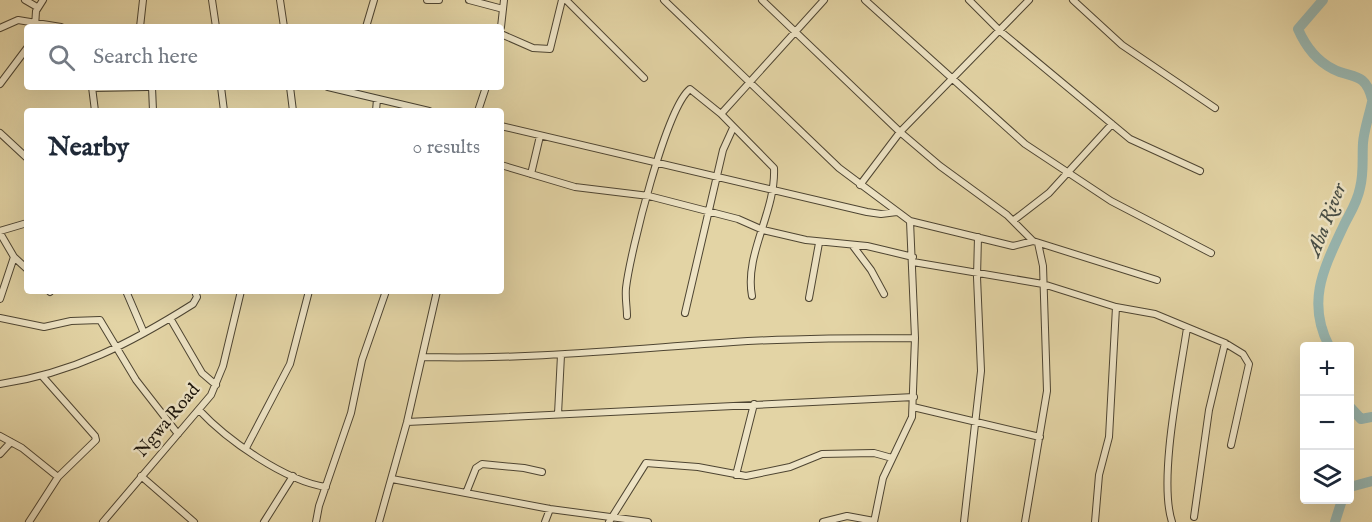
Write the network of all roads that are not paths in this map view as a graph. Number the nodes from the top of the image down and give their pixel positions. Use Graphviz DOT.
graph roads {
  1 [pos="25,0"];
  2 [pos="43,0"];
  3 [pos="143,0"];
  4 [pos="212,0"];
  5 [pos="280,0"];
  6 [pos="374,0"];
  7 [pos="427,0"];
  8 [pos="439,0"];
  9 [pos="469,0"];
  10 [pos="504,0"];
  11 [pos="564,0"];
  12 [pos="664,0"];
  13 [pos="762,0"];
  14 [pos="824,0"];
  15 [pos="865,0"];
  16 [pos="969,0"];
  17 [pos="1029,0"];
  18 [pos="1073,0"];
  19 [pos="37,7"];
  20 [pos="503,9"];
  21 [pos="35,24"];
  22 [pos="140,24"];
  23 [pos="216,24"];
  24 [pos="284,24"];
  25 [pos="367,24"];
  26 [pos="501,24"];
  27 [pos="0,28"];
  28 [pos="795,31"];
  29 [pos="1000,31"];
  30 [pos="504,35"];
  31 [pos="24,53"];
  32 [pos="644,78"];
  33 [pos="951,80"];
  34 [pos="0,84"];
  35 [pos="750,84"];
  36 [pos="92,90"];
  37 [pos="152,90"];
  38 [pos="221,90"];
  39 [pos="290,90"];
  40 [pos="353,90"];
  41 [pos="485,90"];
  42 [pos="377,99"];
  43 [pos="95,108"];
  44 [pos="153,108"];
  45 [pos="224,108"];
  46 [pos="293,108"];
  47 [pos="376,108"];
  48 [pos="416,108"];
  49 [pos="479,108"];
  50 [pos="1215,108"];
  51 [pos="721,114"];
  52 [pos="1112,124"];
  53 [pos="504,127"];
  54 [pos="733,128"];
  55 [pos="900,132"];
  56 [pos="0,133"];
  57 [pos="540,136"];
  58 [pos="24,155"];
  59 [pos="658,165"];
  60 [pos="504,166"];
  61 [pos="1200,171"];
  62 [pos="1067,172"];
  63 [pos="531,174"];
  64 [pos="718,176"];
  65 [pos="860,185"];
  66 [pos="774,189"];
  67 [pos="649,196"];
  68 [pos="709,211"];
  69 [pos="898,212"];
  70 [pos="1014,220"];
  71 [pos="910,221"];
  72 [pos="24,224"];
  73 [pos="764,230"];
  74 [pos="0,232"];
  75 [pos="978,237"];
  76 [pos="1036,242"];
  77 [pos="819,243"];
  78 [pos="853,246"];
  79 [pos="1211,253"];
  80 [pos="14,257"];
  81 [pos="913,260"];
  82 [pos="24,266"];
  83 [pos="977,272"];
  84 [pos="1157,280"];
  85 [pos="1043,284"];
  86 [pos="127,294"];
  87 [pos="195,294"];
  88 [pos="240,294"];
  89 [pos="308,294"];
  90 [pos="385,294"];
  91 [pos="436,294"];
  92 [pos="884,294"];
  93 [pos="752,296"];
  94 [pos="809,298"];
  95 [pos="0,299"];
  96 [pos="1116,307"];
  97 [pos="685,313"];
  98 [pos="627,316"];
  99 [pos="0,318"];
  100 [pos="170,318"];
  101 [pos="1187,328"];
  102 [pos="144,333"];
  103 [pos="915,338"];
  104 [pos="1225,343"];
  105 [pos="118,348"];
  106 [pos="561,355"];
  107 [pos="422,357"];
  108 [pos="43,377"];
  109 [pos="0,384"];
  110 [pos="216,385"];
  111 [pos="914,397"];
  112 [pos="754,404"];
  113 [pos="913,407"];
  114 [pos="199,410"];
  115 [pos="558,414"];
  116 [pos="974,420"];
  117 [pos="407,422"];
  118 [pos="178,434"];
  119 [pos="0,436"];
  120 [pos="1041,437"];
  121 [pos="11,442"];
  122 [pos="1231,445"];
  123 [pos="246,448"];
  124 [pos="0,454"];
  125 [pos="892,458"];
  126 [pos="542,472"];
  127 [pos="736,475"];
  128 [pos="293,476"];
  129 [pos="58,477"];
  130 [pos="141,477"];
  131 [pos="392,479"];
  132 [pos="326,487"];
  133 [pos="466,493"];
  134 [pos="550,508"];
  135 [pos="1194,517"];
  136 [pos="611,519"];
  137 [pos="105,521"];
  138 [pos="29,522"];
  139 [pos="194,522"];
  140 [pos="264,522"];
  141 [pos="316,522"];
  142 [pos="379,522"];
  143 [pos="545,522"];
  144 [pos="648,522"];
  145 [pos="823,522"];
  146 [pos="874,522"];
  147 [pos="964,522"];
  148 [pos="1025,522"];
  149 [pos="1095,522"];
  150 [pos="1172,522"];
  1 -- 19 [label="street"];
  2 -- 19 [label="street"];
  3 -- 22 [label="street"];
  4 -- 23 [label="street"];
  5 -- 24 [label="street"];
  6 -- 25 [label="street"];
  7 -- 8 [label="street"];
  9 -- 20 [label="street"];
  10 -- 20 [label="street"];
  11 -- 30 [label="street"];
  11 -- 32 [label="street"];
  12 -- 35 [label="street"];
  13 -- 28 [label="street"];
  14 -- 28 [label="street"];
  15 -- 33 [label="street"];
  16 -- 29 [label="street"];
  17 -- 29 [label="street"];
  18 -- 50 [label="street"];
  19 -- 21 [label="street"];
  20 -- 26 [label="street"];
  21 -- 27 [label="street"];
  28 -- 35 [label="street"];
  28 -- 55 [label="street"];
  29 -- 33 [label="street"];
  29 -- 52 [label="street"];
  31 -- 34 [label="street"];
  33 -- 55 [label="street"];
  33 -- 62 [label="street"];
  35 -- 51 [label="street"];
  35 -- 65 [label="street"];
  36 -- 43 [label="street"];
  37 -- 44 [label="street"];
  38 -- 45 [label="street"];
  39 -- 46 [label="street"];
  40 -- 42 [label="street"];
  41 -- 49 [label="street"];
  42 -- 47 [label="street"];
  42 -- 48 [label="street"];
  51 -- 54 [label="street"];
  51 -- 59 [label="street"];
  52 -- 61 [label="street"];
  52 -- 62 [label="street"];
  53 -- 57 [label="street"];
  54 -- 64 [label="street"];
  54 -- 66 [label="street"];
  55 -- 65 [label="street"];
  55 -- 70 [label="street"];
  56 -- 58 [label="street"];
  57 -- 59 [label="street"];
  57 -- 63 [label="street"];
  59 -- 64 [label="street"];
  59 -- 67 [label="street"];
  60 -- 63 [label="street"];
  62 -- 70 [label="street"];
  62 -- 79 [label="street"];
  63 -- 67 [label="street"];
  64 -- 66 [label="street"];
  64 -- 68 [label="street"];
  65 -- 69 [label="street"];
  66 -- 69 [label="street"];
  66 -- 73 [label="street"];
  67 -- 68 [label="street"];
  67 -- 98 [label="street"];
  68 -- 73 [label="street"];
  68 -- 97 [label="street"];
  69 -- 71 [label="street"];
  70 -- 76 [label="street"];
  71 -- 75 [label="street"];
  71 -- 81 [label="street"];
  72 -- 74 [label="street"];
  73 -- 77 [label="street"];
  73 -- 93 [label="street"];
  74 -- 80 [label="street"];
  75 -- 76 [label="street"];
  75 -- 83 [label="street"];
  76 -- 84 [label="street"];
  76 -- 85 [label="street"];
  77 -- 78 [label="street"];
  77 -- 94 [label="street"];
  78 -- 81 [label="street"];
  78 -- 92 [label="street"];
  80 -- 82 [label="street"];
  80 -- 95 [label="street"];
  81 -- 83 [label="street"];
  81 -- 103 [label="street"];
  83 -- 85 [label="street"];
  83 -- 116 [label="street"];
  85 -- 96 [label="street"];
  85 -- 120 [label="street"];
  86 -- 102 [label="street"];
  87 -- 100 [label="street"];
  88 -- 110 [label="street, Ngwa Road"];
  89 -- 123 [label="street"];
  90 -- 132 [label="street"];
  91 -- 107 [label="street"];
  96 -- 101 [label="street"];
  96 -- 149 [label="street"];
  99 -- 105 [label="street"];
  100 -- 102 [label="street"];
  100 -- 110 [label="street"];
  101 -- 104 [label="street"];
  101 -- 150 [label="street"];
  102 -- 105 [label="street"];
  103 -- 106 [label="street"];
  103 -- 111 [label="street"];
  104 -- 122 [label="street"];
  104 -- 135 [label="street"];
  105 -- 108 [label="street"];
  105 -- 118 [label="street"];
  106 -- 107 [label="street"];
  106 -- 115 [label="street"];
  107 -- 117 [label="street"];
  108 -- 109 [label="street"];
  108 -- 129 [label="street"];
  110 -- 114 [label="street, Ngwa Road"];
  111 -- 112 [label="street"];
  111 -- 113 [label="street"];
  112 -- 115 [label="street"];
  112 -- 127 [label="street"];
  113 -- 116 [label="street"];
  113 -- 125 [label="street"];
  114 -- 118 [label="street, Ngwa Road"];
  114 -- 123 [label="street"];
  115 -- 117 [label="street"];
  116 -- 120 [label="street"];
  116 -- 147 [label="street"];
  117 -- 131 [label="street"];
  118 -- 130 [label="street, Ngwa Road"];
  119 -- 121 [label="street"];
  120 -- 148 [label="street"];
  121 -- 124 [label="street"];
  121 -- 129 [label="street"];
  123 -- 128 [label="street"];
  125 -- 127 [label="street"];
  125 -- 146 [label="street"];
  126 -- 133 [label="street"];
  127 -- 136 [label="street"];
  128 -- 132 [label="street"];
  128 -- 140 [label="street"];
  129 -- 138 [label="street"];
  130 -- 137 [label="street, Ngwa Road"];
  130 -- 139 [label="street"];
  131 -- 133 [label="street"];
  131 -- 142 [label="street"];
  132 -- 141 [label="street"];
  133 -- 134 [label="street"];
  134 -- 136 [label="street"];
  134 -- 143 [label="street"];
  136 -- 144 [label="street"];
  145 -- 146 [label="street"];
}
